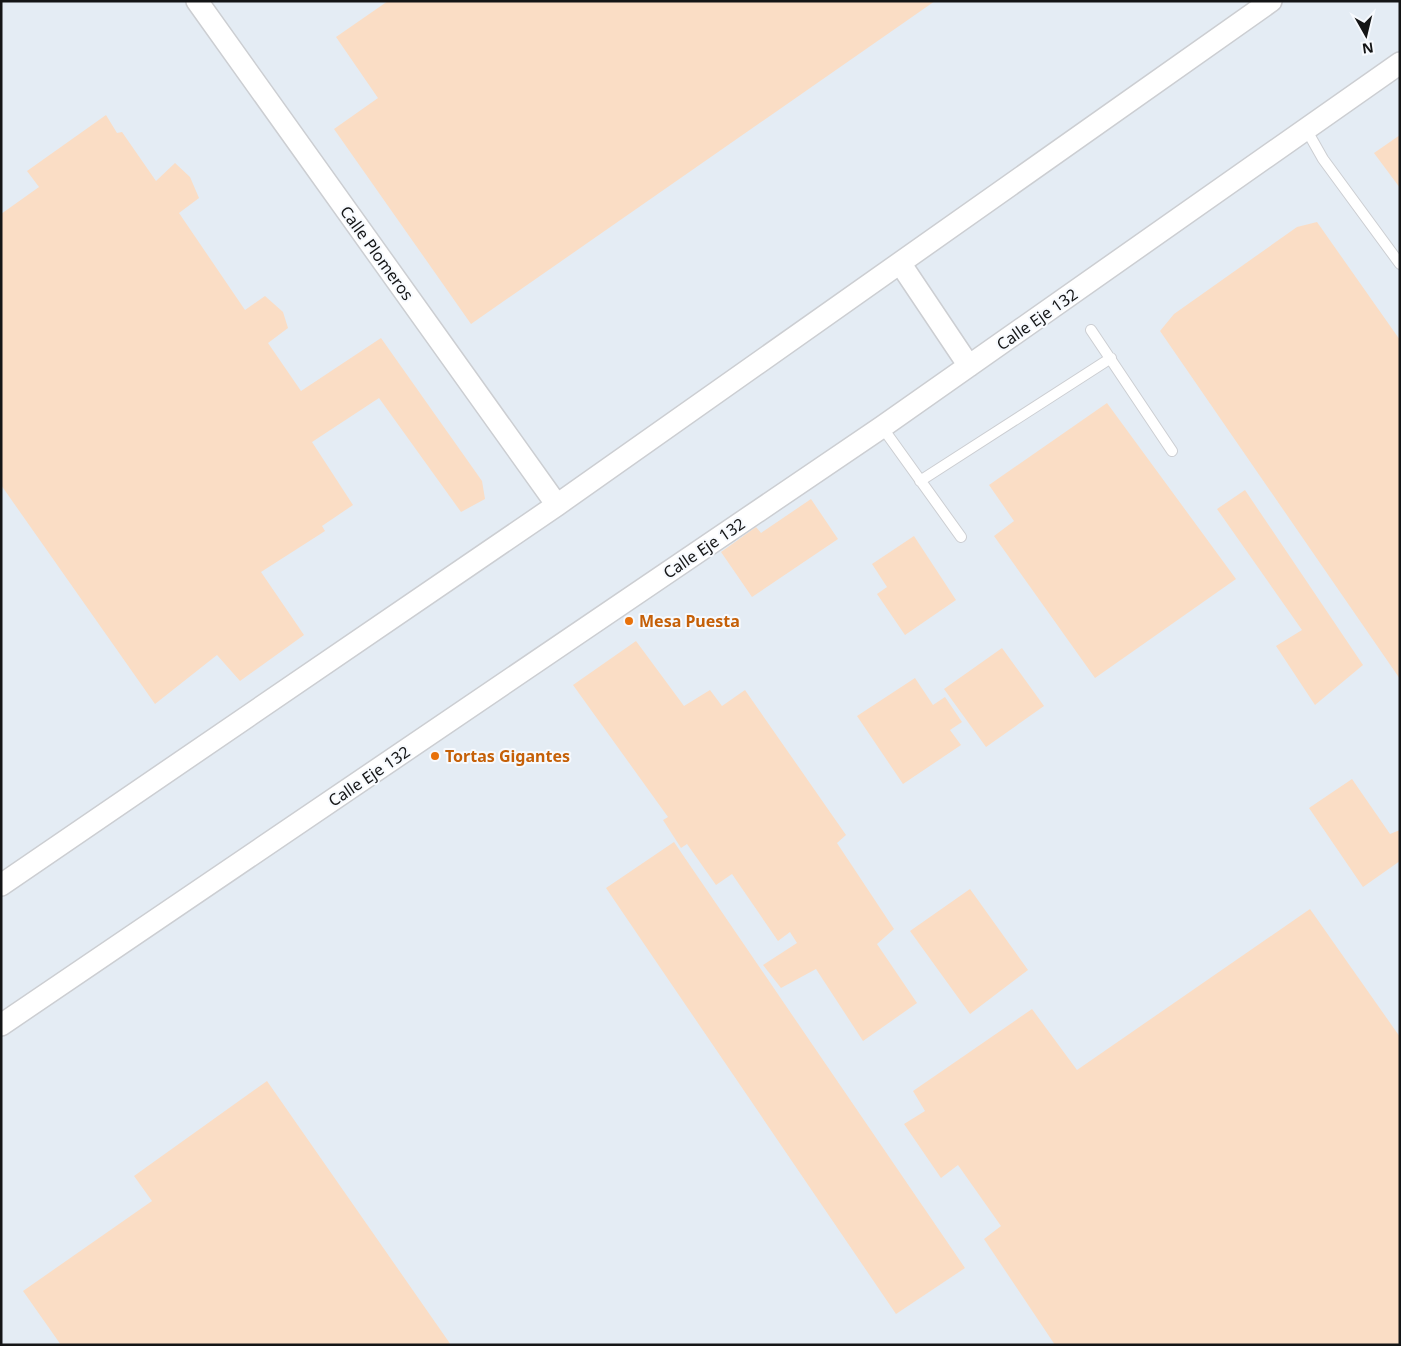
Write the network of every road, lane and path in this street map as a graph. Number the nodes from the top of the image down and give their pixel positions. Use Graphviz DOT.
graph roads {
  1 [pos="198,1"];
  2 [pos="1265,3"];
  3 [pos="1400,62"];
  4 [pos="1306,129"];
  5 [pos="900,263"];
  6 [pos="1400,264"];
  7 [pos="1091,330"];
  8 [pos="1111,358"];
  9 [pos="970,366"];
  10 [pos="882,428"];
  11 [pos="1172,451"];
  12 [pos="920,481"];
  13 [pos="557,505"];
  14 [pos="961,537"];
  15 [pos="1,885"];
  16 [pos="1,1025"];
  1 -- 13 [label="street, Calle Plomeros"];
  2 -- 5 [label="street"];
  3 -- 4 [label="street, Calle Eje 132"];
  4 -- 6 [label="lane"];
  4 -- 9 [label="street, Calle Eje 132"];
  5 -- 9 [label="street"];
  5 -- 13 [label="street"];
  7 -- 8 [label="lane"];
  8 -- 11 [label="lane"];
  8 -- 12 [label="lane"];
  9 -- 10 [label="street, Calle Eje 132"];
  10 -- 12 [label="lane"];
  10 -- 16 [label="street, Calle Eje 132"];
  12 -- 14 [label="lane"];
  13 -- 15 [label="street"];
}
